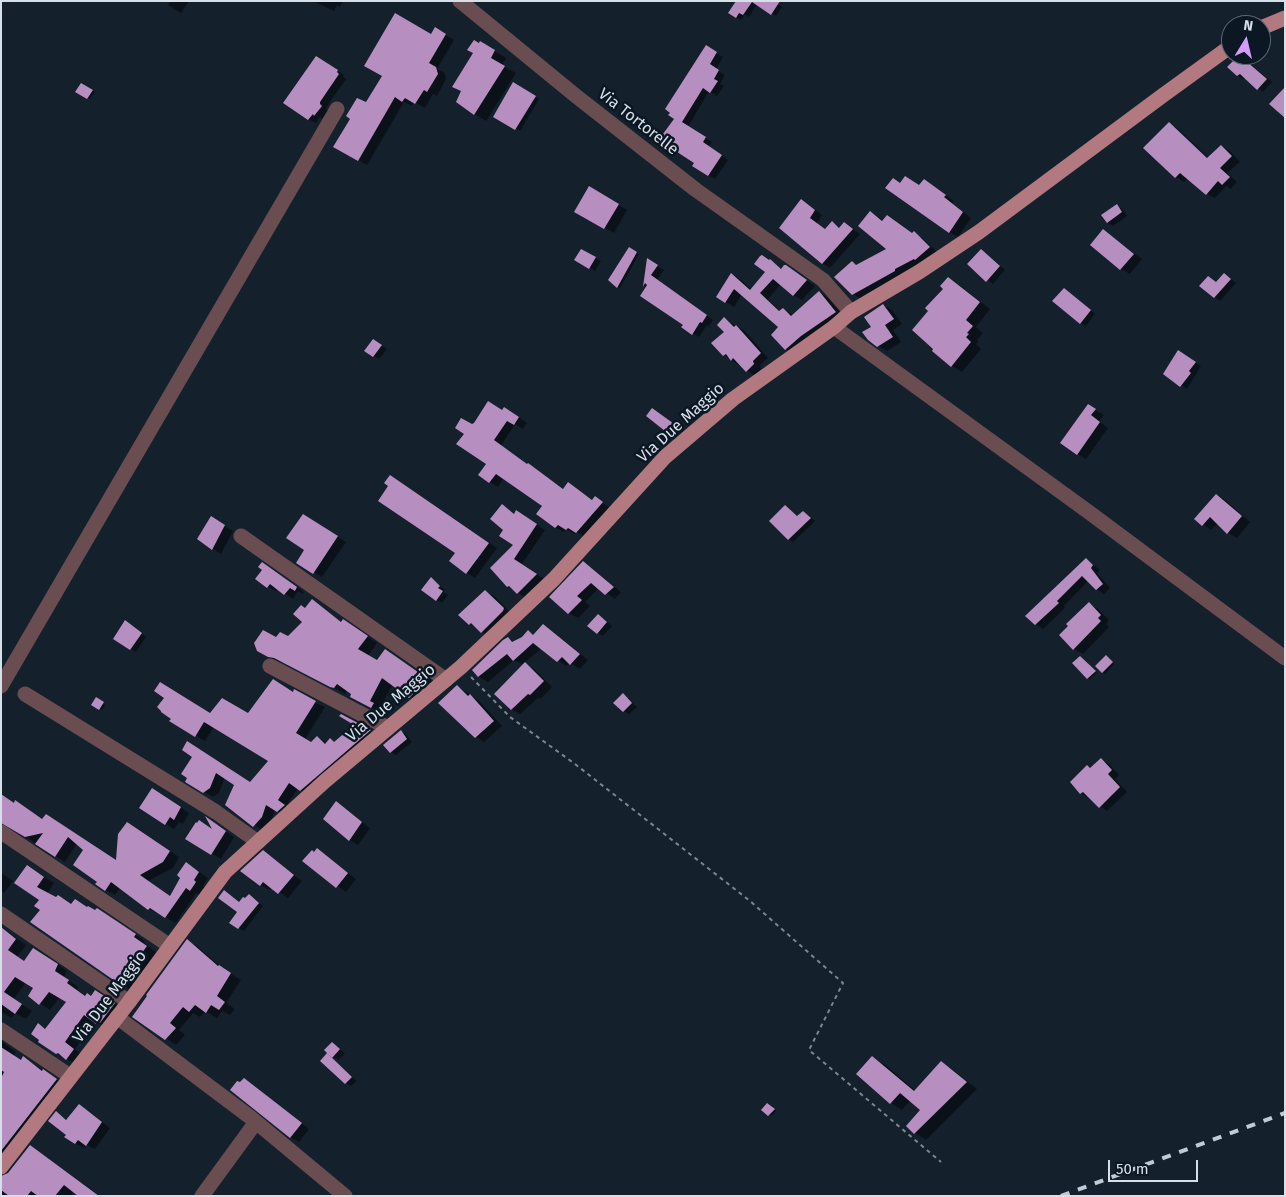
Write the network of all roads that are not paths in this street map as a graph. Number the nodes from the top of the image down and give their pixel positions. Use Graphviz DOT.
graph roads {
  1 [pos="460,1"];
  2 [pos="1285,18"];
  3 [pos="1271,24"];
  4 [pos="1221,53"];
  5 [pos="337,109"];
  6 [pos="851,312"];
  7 [pos="834,327"];
  8 [pos="241,536"];
  9 [pos="1285,658"];
  10 [pos="270,666"];
  11 [pos="446,680"];
  12 [pos="1,686"];
  13 [pos="25,694"];
  14 [pos="388,728"];
  15 [pos="1,832"];
  16 [pos="258,842"];
  17 [pos="1,914"];
  18 [pos="170,946"];
  19 [pos="129,1002"];
  20 [pos="117,1017"];
  21 [pos="1,1030"];
  22 [pos="70,1076"];
  23 [pos="256,1122"];
  24 [pos="4,1157"];
  25 [pos="202,1196"];
  26 [pos="345,1196"];
  1 -- 6 [label="street, Via Tortorelle"];
  2 -- 3 [label="main road"];
  4 -- 6 [label="main road, Via Due Maggio"];
  5 -- 12 [label="street"];
  6 -- 7 [label="main road, Via Due Maggio"];
  7 -- 9 [label="street"];
  7 -- 11 [label="main road, Via Due Maggio"];
  8 -- 11 [label="street"];
  10 -- 14 [label="street"];
  11 -- 14 [label="main road, Via Due Maggio"];
  13 -- 16 [label="street"];
  14 -- 16 [label="main road, Via Due Maggio"];
  15 -- 18 [label="street"];
  16 -- 18 [label="main road, Via Due Maggio"];
  17 -- 19 [label="street"];
  18 -- 19 [label="main road, Via Due Maggio"];
  19 -- 20 [label="main road, Via Due Maggio"];
  20 -- 22 [label="main road, Via Due Maggio"];
  20 -- 23 [label="street"];
  21 -- 22 [label="street"];
  22 -- 24 [label="main road, Via Due Maggio"];
  23 -- 25 [label="street"];
  23 -- 26 [label="street"];
}
